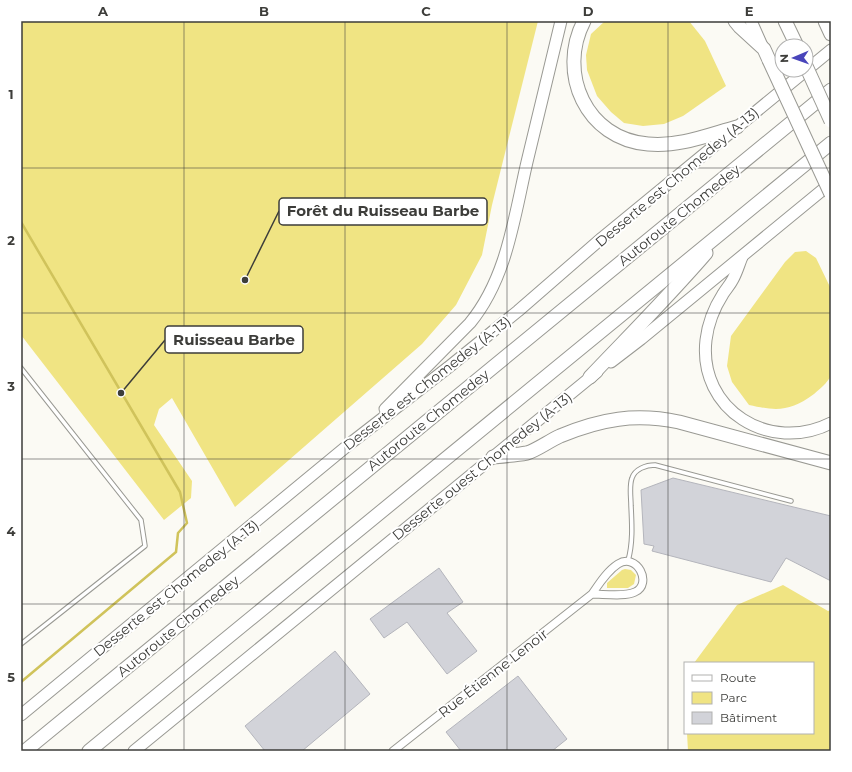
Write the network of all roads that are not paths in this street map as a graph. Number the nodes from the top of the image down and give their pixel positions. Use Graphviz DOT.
graph roads {
  1 [pos="561,21"];
  2 [pos="584,21"];
  3 [pos="735,21"];
  4 [pos="751,21"];
  5 [pos="785,21"];
  6 [pos="825,21"];
  7 [pos="831,34"];
  8 [pos="793,38"];
  9 [pos="831,50"];
  10 [pos="766,54"];
  11 [pos="811,78"];
  12 [pos="831,90"];
  13 [pos="831,121"];
  14 [pos="737,127"];
  15 [pos="831,143"];
  16 [pos="831,183"];
  17 [pos="831,194"];
  18 [pos="733,223"];
  19 [pos="743,255"];
  20 [pos="21,368"];
  21 [pos="590,377"];
  22 [pos="831,423"];
  23 [pos="352,442"];
  24 [pos="493,457"];
  25 [pos="831,463"];
  26 [pos="791,501"];
  27 [pos="628,562"];
  28 [pos="592,594"];
  29 [pos="21,644"];
  30 [pos="21,714"];
  31 [pos="25,751"];
  32 [pos="89,751"];
  33 [pos="134,751"];
  34 [pos="393,751"];
  1 -- 23 [label="main road"];
  2 -- 14 [label="highway"];
  3 -- 10 [label="highway"];
  4 -- 10 [label="main road"];
  5 -- 8 [label="highway"];
  6 -- 7 [label="highway"];
  9 -- 14 [label="main road, Desserte est Chomedey (A-13)"];
  10 -- 17 [label="highway, bridge"];
  11 -- 13 [label="highway, bridge"];
  12 -- 31 [label="highway, Autoroute Chomedey"];
  14 -- 23 [label="main road, Desserte est Chomedey (A-13)"];
  15 -- 18 [label="highway"];
  16 -- 19 [label="main road, Desserte ouest Chomedey (A-13)"];
  18 -- 21 [label="highway"];
  18 -- 32 [label="highway"];
  19 -- 21 [label="main road, Desserte ouest Chomedey (A-13)"];
  19 -- 22 [label="main road"];
  20 -- 29 [label="lane"];
  21 -- 24 [label="main road, Desserte ouest Chomedey (A-13)"];
  23 -- 30 [label="main road, Desserte est Chomedey (A-13)"];
  24 -- 25 [label="highway"];
  24 -- 33 [label="main road, Desserte ouest Chomedey (A-13)"];
  26 -- 27 [label="lane"];
  27 -- 28 [label="street, Rue Étienne Lenoir"];
  27 -- 28 [label="street"];
  28 -- 34 [label="street, Rue Étienne Lenoir"];
}
